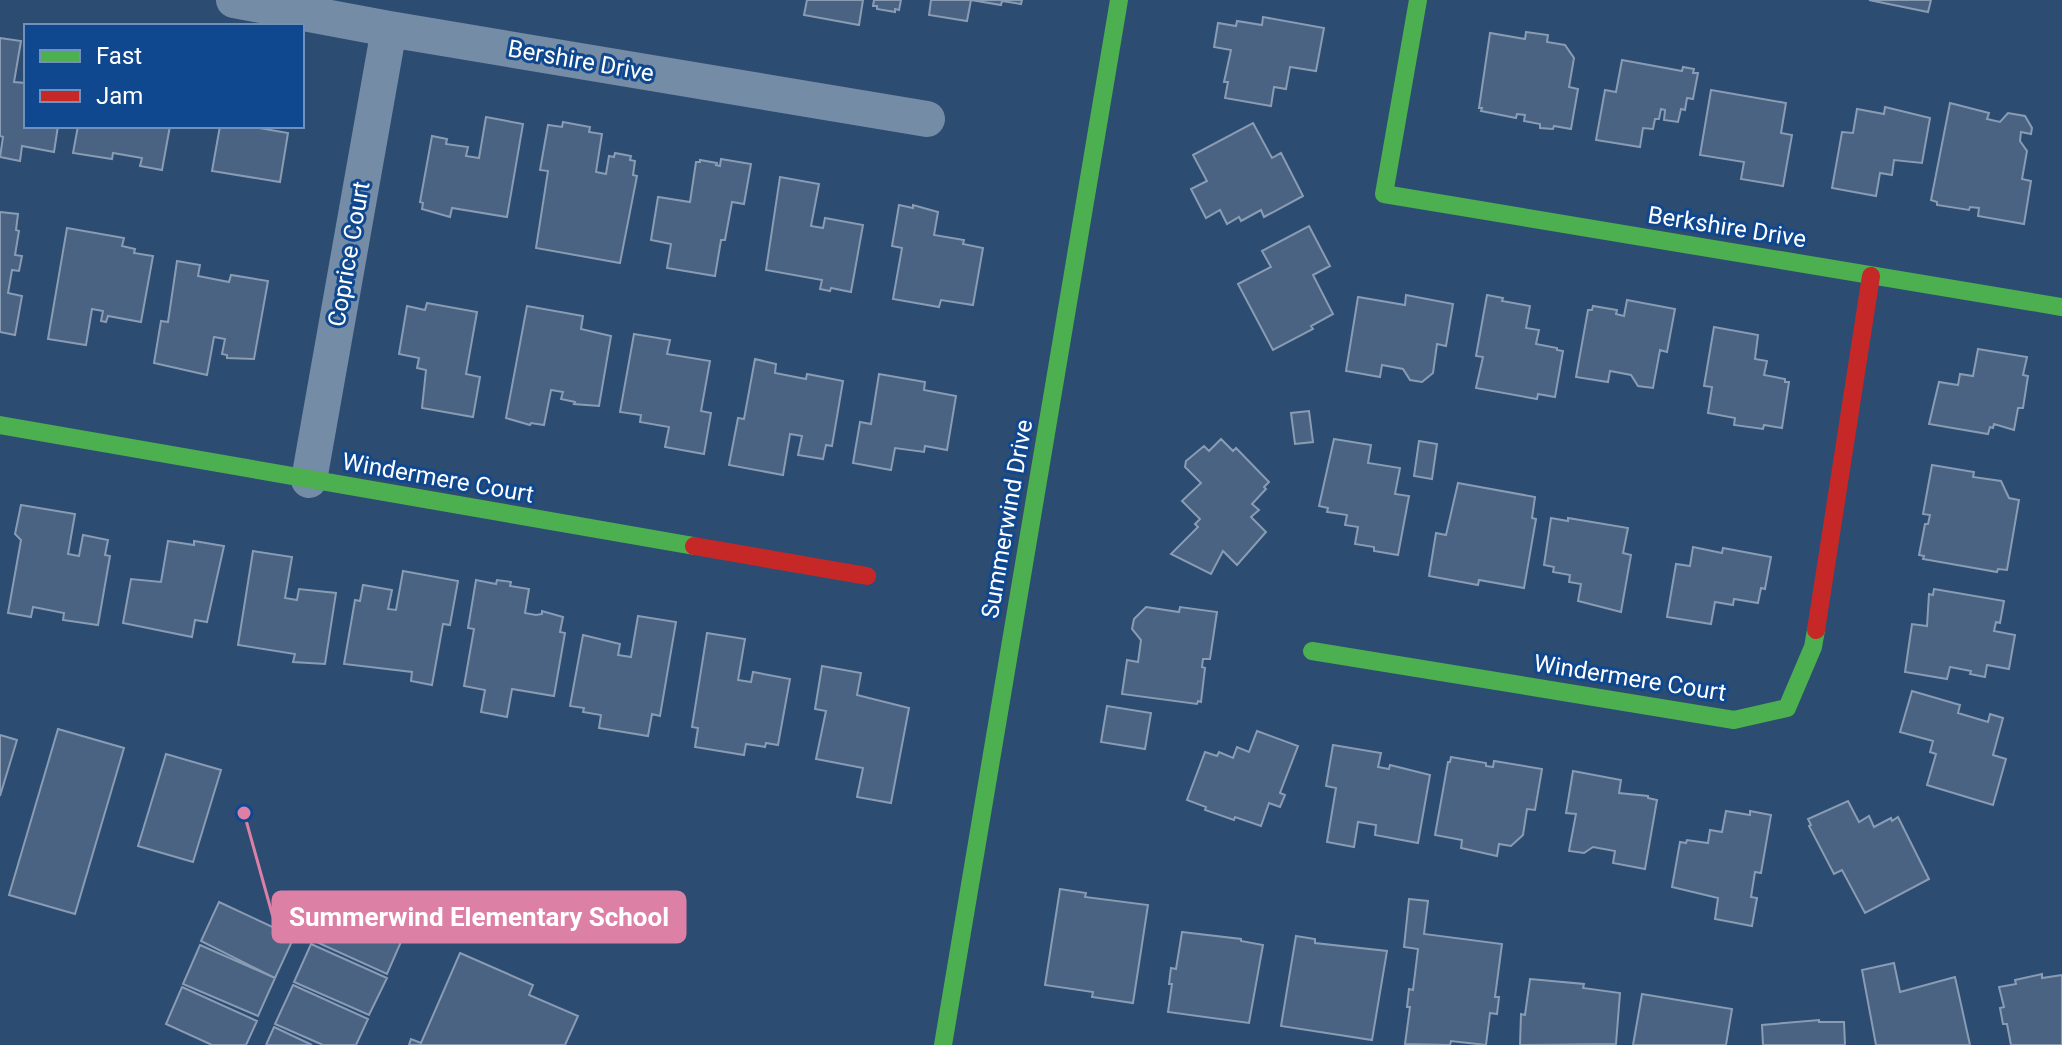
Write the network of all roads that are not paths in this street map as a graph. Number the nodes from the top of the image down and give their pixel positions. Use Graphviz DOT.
graph roads {
  1 [pos="234,0"];
  2 [pos="1119,0"];
  3 [pos="1418,0"];
  4 [pos="389,29"];
  5 [pos="927,119"];
  6 [pos="1871,276"];
  7 [pos="2062,307"];
  8 [pos="0,425"];
  9 [pos="309,480"];
  10 [pos="867,576"];
  11 [pos="1312,651"];
  12 [pos="943,1045"];
  1 -- 4 [label="street, Bershire Drive"];
  2 -- 12 [label="street, Summerwind Drive"];
  3 -- 6 [label="street, Berkshire Drive"];
  4 -- 5 [label="street, Bershire Drive"];
  4 -- 9 [label="street, Coprice Court"];
  6 -- 7 [label="street, Berkshire Drive"];
  6 -- 11 [label="street, Windermere Court"];
  8 -- 9 [label="street, Windermere Court"];
  9 -- 10 [label="street, Windermere Court"];
}
